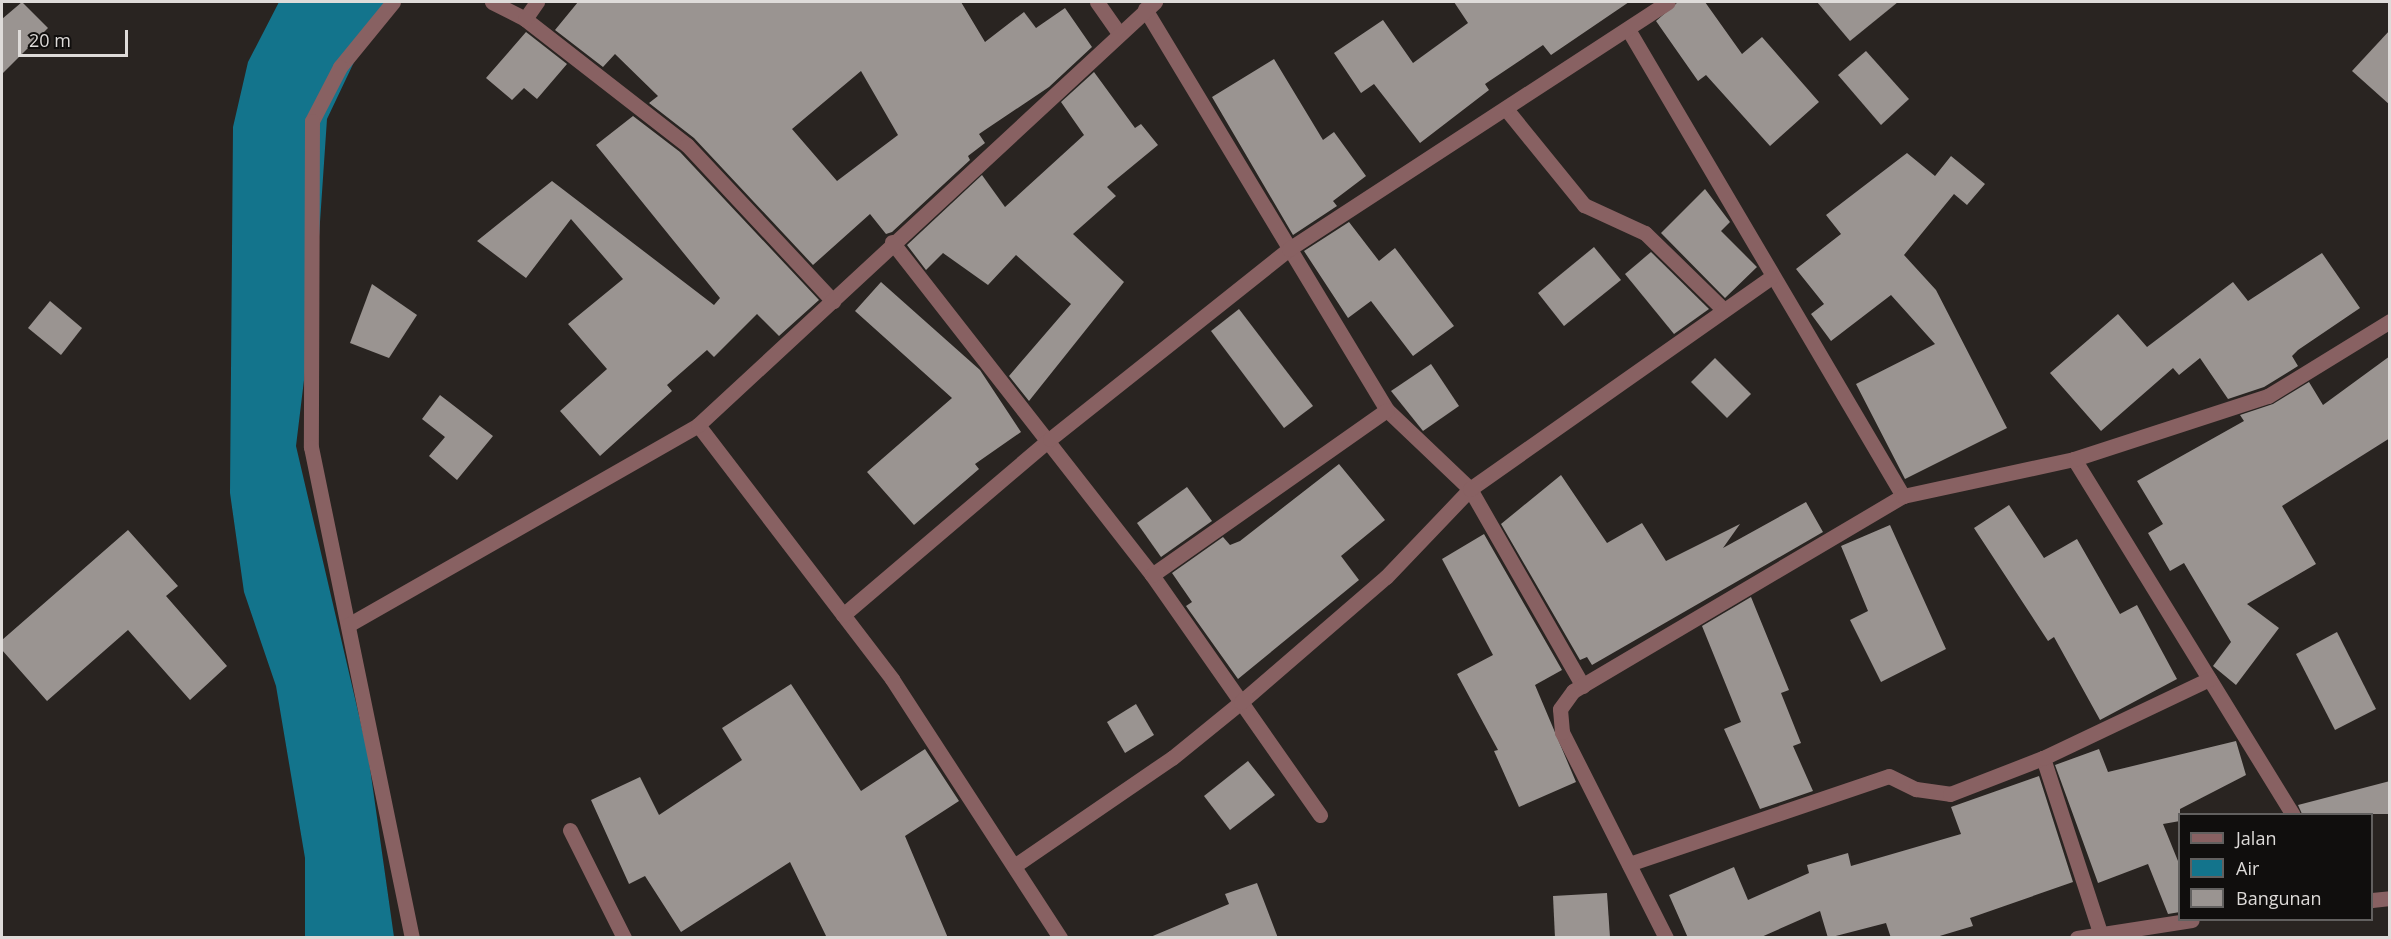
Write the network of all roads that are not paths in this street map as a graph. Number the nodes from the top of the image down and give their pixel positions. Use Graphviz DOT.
graph roads {
  1 [pos="393,2"];
  2 [pos="492,2"];
  3 [pos="537,2"];
  4 [pos="1096,2"];
  5 [pos="1668,2"];
  6 [pos="1150,5"];
  7 [pos="525,19"];
  8 [pos="1629,31"];
  9 [pos="1119,32"];
  10 [pos="1506,109"];
  11 [pos="892,242"];
  12 [pos="1289,249"];
  13 [pos="1770,278"];
  14 [pos="833,302"];
  15 [pos="1724,310"];
  16 [pos="2390,321"];
  17 [pos="1387,410"];
  18 [pos="698,425"];
  19 [pos="1050,439"];
  20 [pos="2074,459"];
  21 [pos="1470,489"];
  22 [pos="1903,496"];
  23 [pos="1152,575"];
  24 [pos="843,615"];
  25 [pos="348,625"];
  26 [pos="2209,679"];
  27 [pos="1583,686"];
  28 [pos="1241,702"];
  29 [pos="2043,758"];
  30 [pos="2291,813"];
  31 [pos="1320,815"];
  32 [pos="570,830"];
  33 [pos="1629,864"];
  34 [pos="1014,866"];
  35 [pos="2390,898"];
  36 [pos="2373,900"];
  37 [pos="2186,921"];
  38 [pos="2102,935"];
  39 [pos="412,938"];
  40 [pos="624,938"];
  41 [pos="1060,938"];
  42 [pos="1666,938"];
  43 [pos="2077,938"];
  1 -- 25 [label="street"];
  2 -- 7 [label="street"];
  3 -- 7 [label="street"];
  4 -- 9 [label="street"];
  5 -- 8 [label="street"];
  6 -- 9 [label="street"];
  6 -- 12 [label="street"];
  7 -- 14 [label="street"];
  8 -- 10 [label="street"];
  8 -- 13 [label="street"];
  9 -- 11 [label="street"];
  10 -- 12 [label="street"];
  10 -- 15 [label="street"];
  11 -- 14 [label="street"];
  11 -- 19 [label="street"];
  12 -- 17 [label="street"];
  12 -- 19 [label="street"];
  13 -- 15 [label="street"];
  13 -- 22 [label="street"];
  14 -- 18 [label="street"];
  15 -- 21 [label="street"];
  16 -- 20 [label="street"];
  17 -- 21 [label="street"];
  17 -- 23 [label="street"];
  18 -- 24 [label="street"];
  18 -- 25 [label="street"];
  19 -- 23 [label="street"];
  19 -- 24 [label="street"];
  20 -- 22 [label="street"];
  20 -- 26 [label="street"];
  21 -- 27 [label="street"];
  21 -- 28 [label="street"];
  22 -- 27 [label="street"];
  23 -- 28 [label="street"];
  24 -- 34 [label="street"];
  25 -- 39 [label="street"];
  26 -- 29 [label="street"];
  26 -- 30 [label="street"];
  27 -- 33 [label="street"];
  28 -- 31 [label="street"];
  28 -- 34 [label="street"];
  29 -- 33 [label="street"];
  29 -- 38 [label="street"];
  32 -- 40 [label="street"];
  33 -- 42 [label="street"];
  34 -- 41 [label="street"];
  35 -- 36 [label="street"];
  37 -- 38 [label="street"];
  38 -- 43 [label="street"];
}
